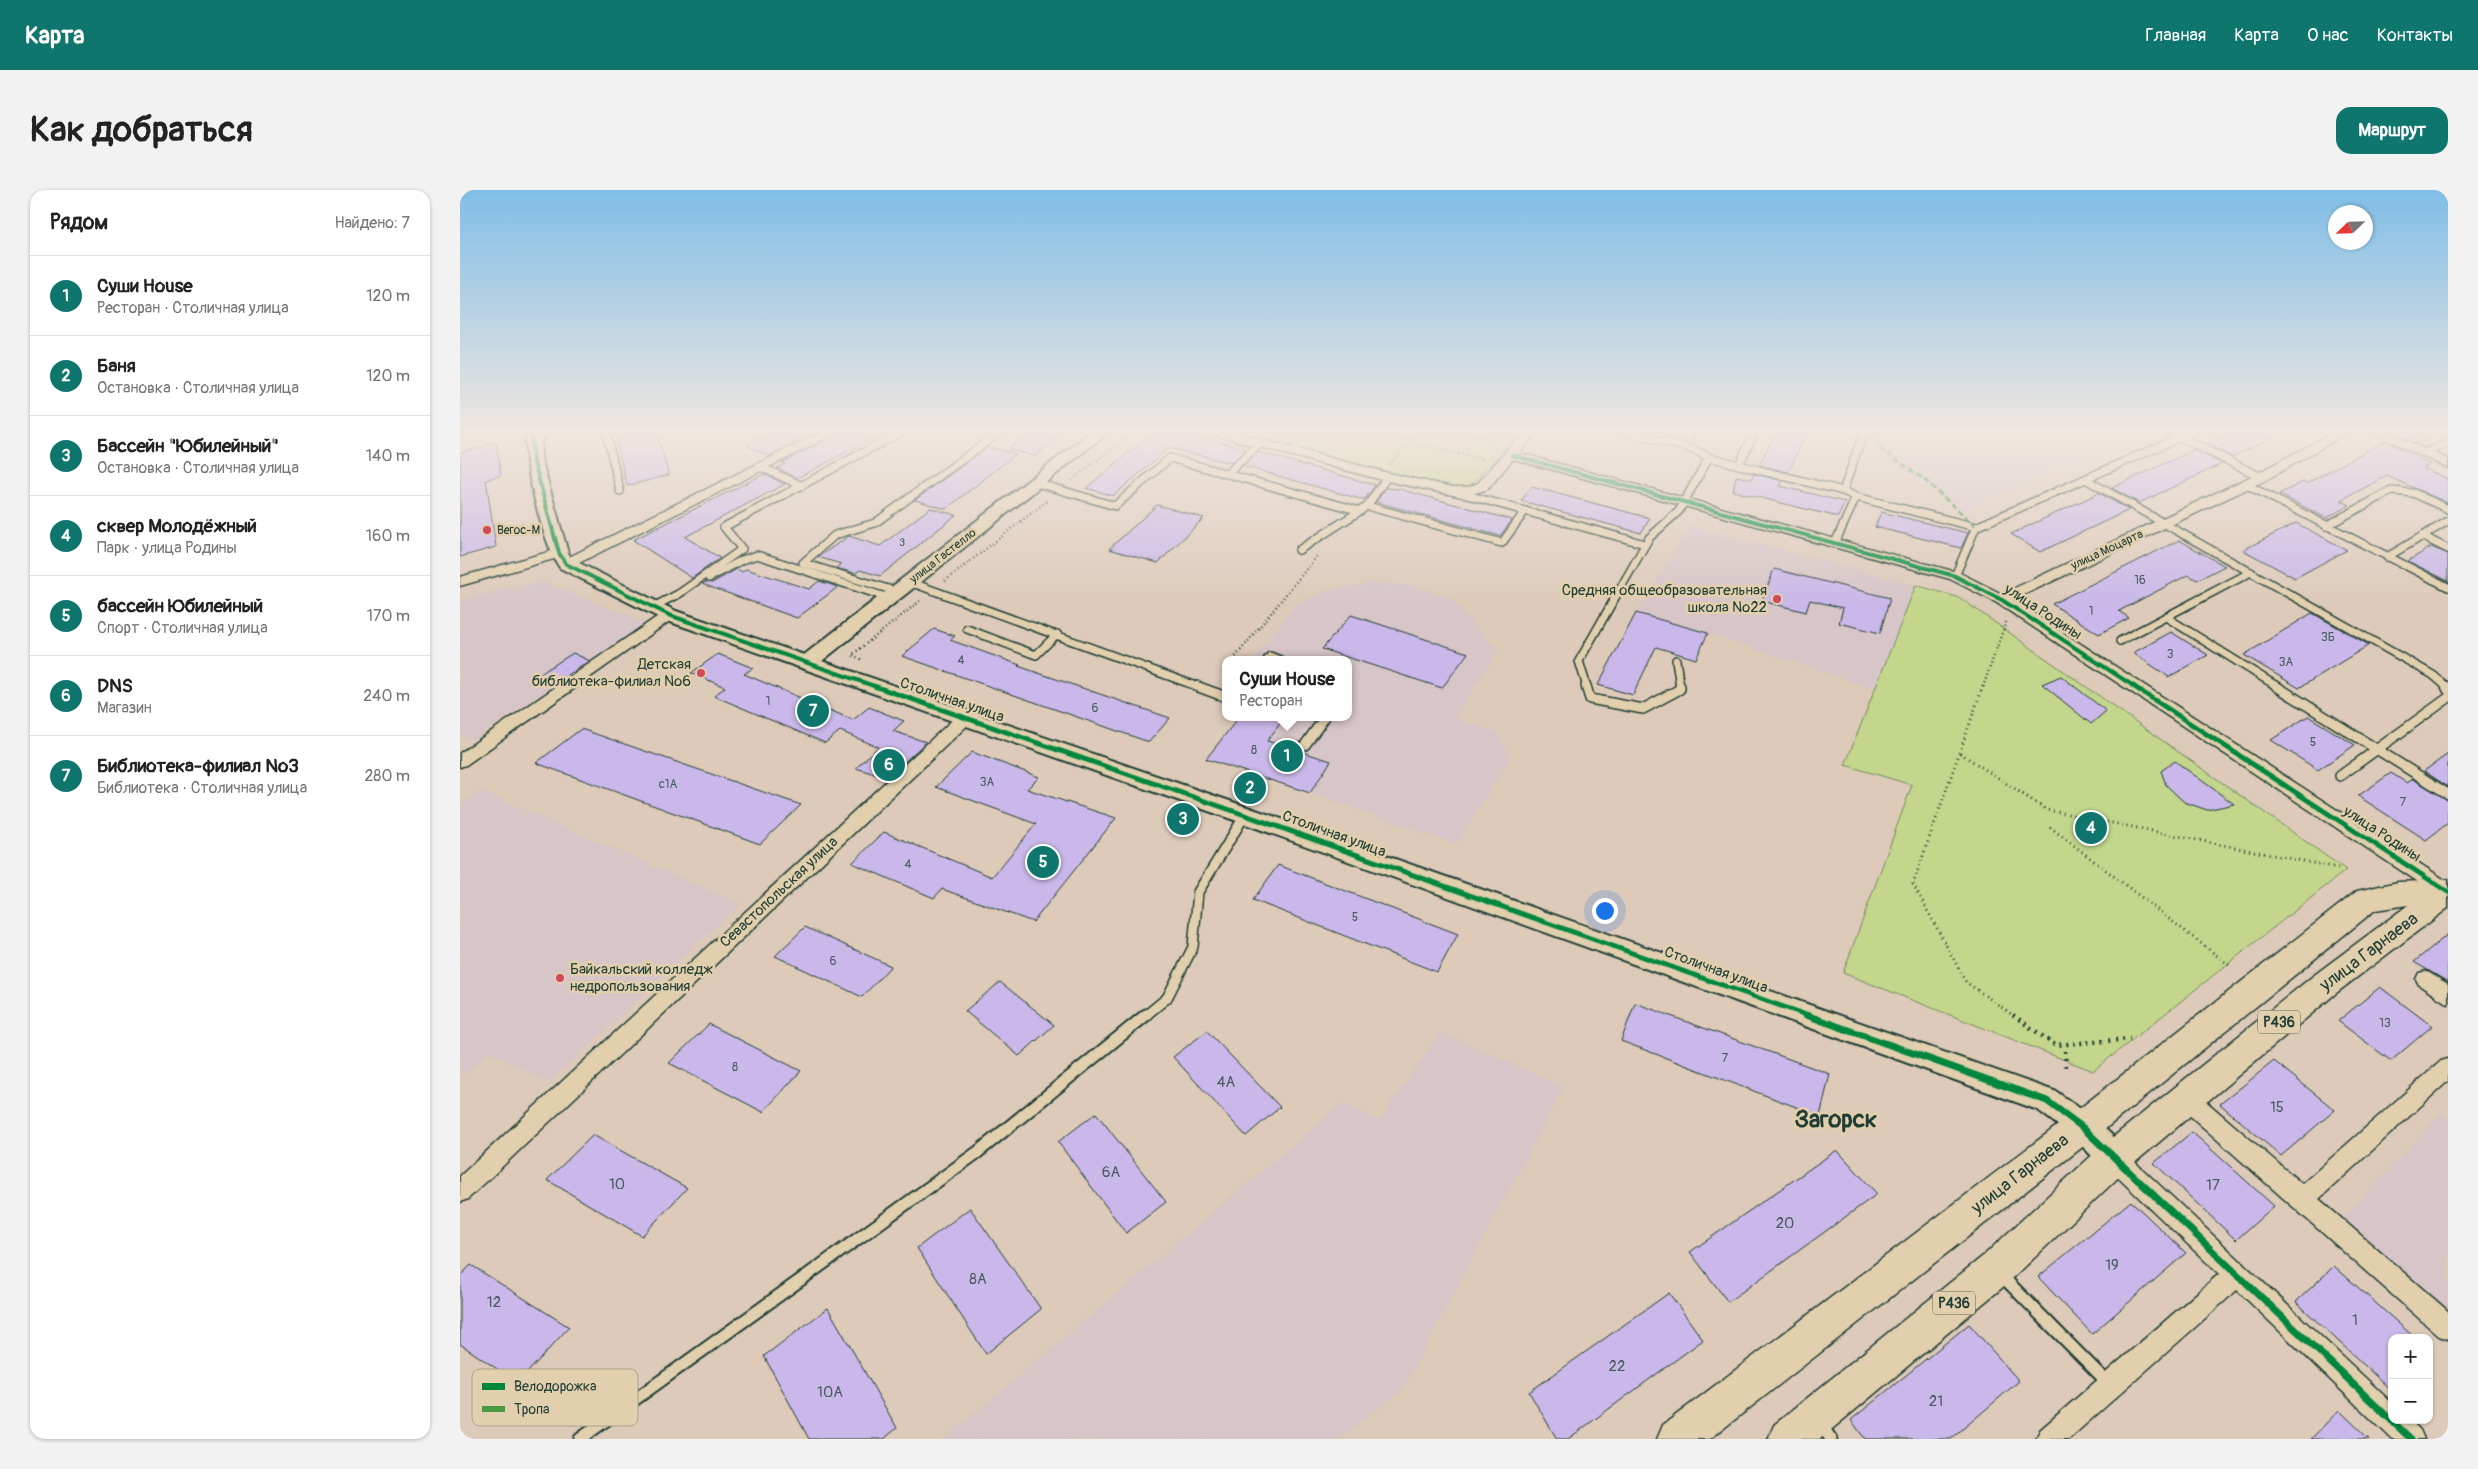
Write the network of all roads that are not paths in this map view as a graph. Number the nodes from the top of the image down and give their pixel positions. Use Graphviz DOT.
graph roads {
  1 [pos="542,489"];
  2 [pos="712,489"];
  3 [pos="796,489"];
  4 [pos="921,489"];
  5 [pos="1029,489"];
  6 [pos="1058,489"];
  7 [pos="1134,489"];
  8 [pos="1282,489"];
  9 [pos="1376,489"];
  10 [pos="1441,489"];
  11 [pos="1474,489"];
  12 [pos="1637,489"];
  13 [pos="1690,489"];
  14 [pos="1836,489"];
  15 [pos="2065,489"];
  16 [pos="2103,489"];
  17 [pos="2234,489"];
  18 [pos="2255,489"];
  19 [pos="1843,491"];
  20 [pos="1453,492"];
  21 [pos="1856,497"];
  22 [pos="1683,502"];
  23 [pos="1367,506"];
  24 [pos="2448,509"];
  25 [pos="1360,511"];
  26 [pos="1525,511"];
  27 [pos="2448,521"];
  28 [pos="2163,523"];
  29 [pos="2326,526"];
  30 [pos="1976,527"];
  31 [pos="2422,536"];
  32 [pos="1835,543"];
  33 [pos="1646,544"];
  34 [pos="2448,549"];
  35 [pos="1299,550"];
  36 [pos="2387,556"];
  37 [pos="562,558"];
  38 [pos="2251,572"];
  39 [pos="1955,576"];
  40 [pos="460,582"];
  41 [pos="2448,587"];
  42 [pos="899,591"];
  43 [pos="677,595"];
  44 [pos="2002,600"];
  45 [pos="661,611"];
  46 [pos="2166,617"];
  47 [pos="967,629"];
  48 [pos="1057,634"];
  49 [pos="2120,641"];
  50 [pos="1676,660"];
  51 [pos="807,663"];
  52 [pos="2448,690"];
  53 [pos="1222,696"];
  54 [pos="2448,698"];
  55 [pos="966,717"];
  56 [pos="1322,721"];
  57 [pos="1305,744"];
  58 [pos="2378,750"];
  59 [pos="460,761"];
  60 [pos="2340,776"];
  61 [pos="2448,794"];
  62 [pos="1245,816"];
  63 [pos="2448,892"];
  64 [pos="2426,979"];
  65 [pos="2448,995"];
  66 [pos="2448,1068"];
  67 [pos="2186,1098"];
  68 [pos="2082,1126"];
  69 [pos="2114,1158"];
  70 [pos="460,1191"];
  71 [pos="2302,1200"];
  72 [pos="1996,1269"];
  73 [pos="2237,1274"];
  74 [pos="2448,1327"];
  75 [pos="2110,1385"];
  76 [pos="638,1397"];
  77 [pos="598,1426"];
  78 [pos="1811,1431"];
  79 [pos="580,1439"];
  80 [pos="1677,1439"];
  81 [pos="2049,1439"];
  82 [pos="2411,1439"];
  1 -- 37 [label="street"];
  2 -- 37 [label="street"];
  3 -- 43 [label="lane"];
  4 -- 42 [label="lane"];
  5 -- 42 [label="street, улица Гастелло"];
  6 -- 7 [label="lane"];
  8 -- 25 [label="lane"];
  9 -- 23 [label="lane"];
  10 -- 20 [label="street"];
  11 -- 20 [label="street"];
  12 -- 22 [label="street, улица Родины"];
  13 -- 22 [label="lane"];
  14 -- 19 [label="lane"];
  15 -- 30 [label="lane"];
  16 -- 28 [label="lane"];
  17 -- 28 [label="street, улица Моцарта"];
  18 -- 29 [label="lane"];
  19 -- 21 [label="lane"];
  20 -- 26 [label="lane"];
  21 -- 30 [label="lane"];
  21 -- 32 [label="lane"];
  22 -- 32 [label="street, улица Родины"];
  22 -- 33 [label="lane"];
  23 -- 25 [label="lane"];
  23 -- 26 [label="lane"];
  24 -- 29 [label="lane"];
  25 -- 35 [label="lane"];
  26 -- 33 [label="lane"];
  27 -- 31 [label="lane"];
  28 -- 38 [label="lane"];
  28 -- 44 [label="street, улица Моцарта"];
  29 -- 36 [label="lane"];
  30 -- 39 [label="lane"];
  31 -- 34 [label="lane"];
  31 -- 36 [label="lane"];
  32 -- 39 [label="street, улица Родины"];
  33 -- 50 [label="lane"];
  36 -- 41 [label="lane"];
  37 -- 40 [label="street"];
  37 -- 45 [label="street, Столичная улица"];
  38 -- 46 [label="lane"];
  38 -- 52 [label="lane"];
  39 -- 44 [label="street, улица Родины"];
  42 -- 43 [label="lane"];
  42 -- 48 [label="lane"];
  42 -- 51 [label="street, улица Гастелло"];
  43 -- 45 [label="lane"];
  44 -- 63 [label="street, улица Родины"];
  45 -- 51 [label="street, Столичная улица"];
  45 -- 59 [label="street"];
  46 -- 49 [label="lane"];
  46 -- 58 [label="lane"];
  47 -- 48 [label="lane"];
  48 -- 53 [label="lane"];
  51 -- 55 [label="street, Столичная улица"];
  54 -- 58 [label="lane"];
  55 -- 62 [label="street, Столичная улица"];
  55 -- 70 [label="street, Севастопольская улица"];
  56 -- 57 [label="lane"];
  58 -- 60 [label="lane"];
  58 -- 61 [label="lane"];
  62 -- 68 [label="street, Столичная улица"];
  62 -- 76 [label="lane"];
  63 -- 67 [label="main road, улица Гарнаева / P436"];
  63 -- 68 [label="main road, улица Гарнаева"];
  64 -- 65 [label="street"];
  66 -- 71 [label="street"];
  67 -- 69 [label="main road, улица Гарнаева / P436"];
  67 -- 71 [label="street"];
  68 -- 69 [label="street, Столичная улица"];
  68 -- 80 [label="main road, улица Гарнаева"];
  69 -- 72 [label="main road, улица Гарнаева / P436"];
  69 -- 73 [label="street"];
  71 -- 74 [label="street"];
  72 -- 75 [label="lane"];
  72 -- 78 [label="main road, улица Гарнаева / P436"];
  73 -- 75 [label="street"];
  73 -- 82 [label="street"];
  75 -- 81 [label="street"];
  77 -- 79 [label="lane"];
}
